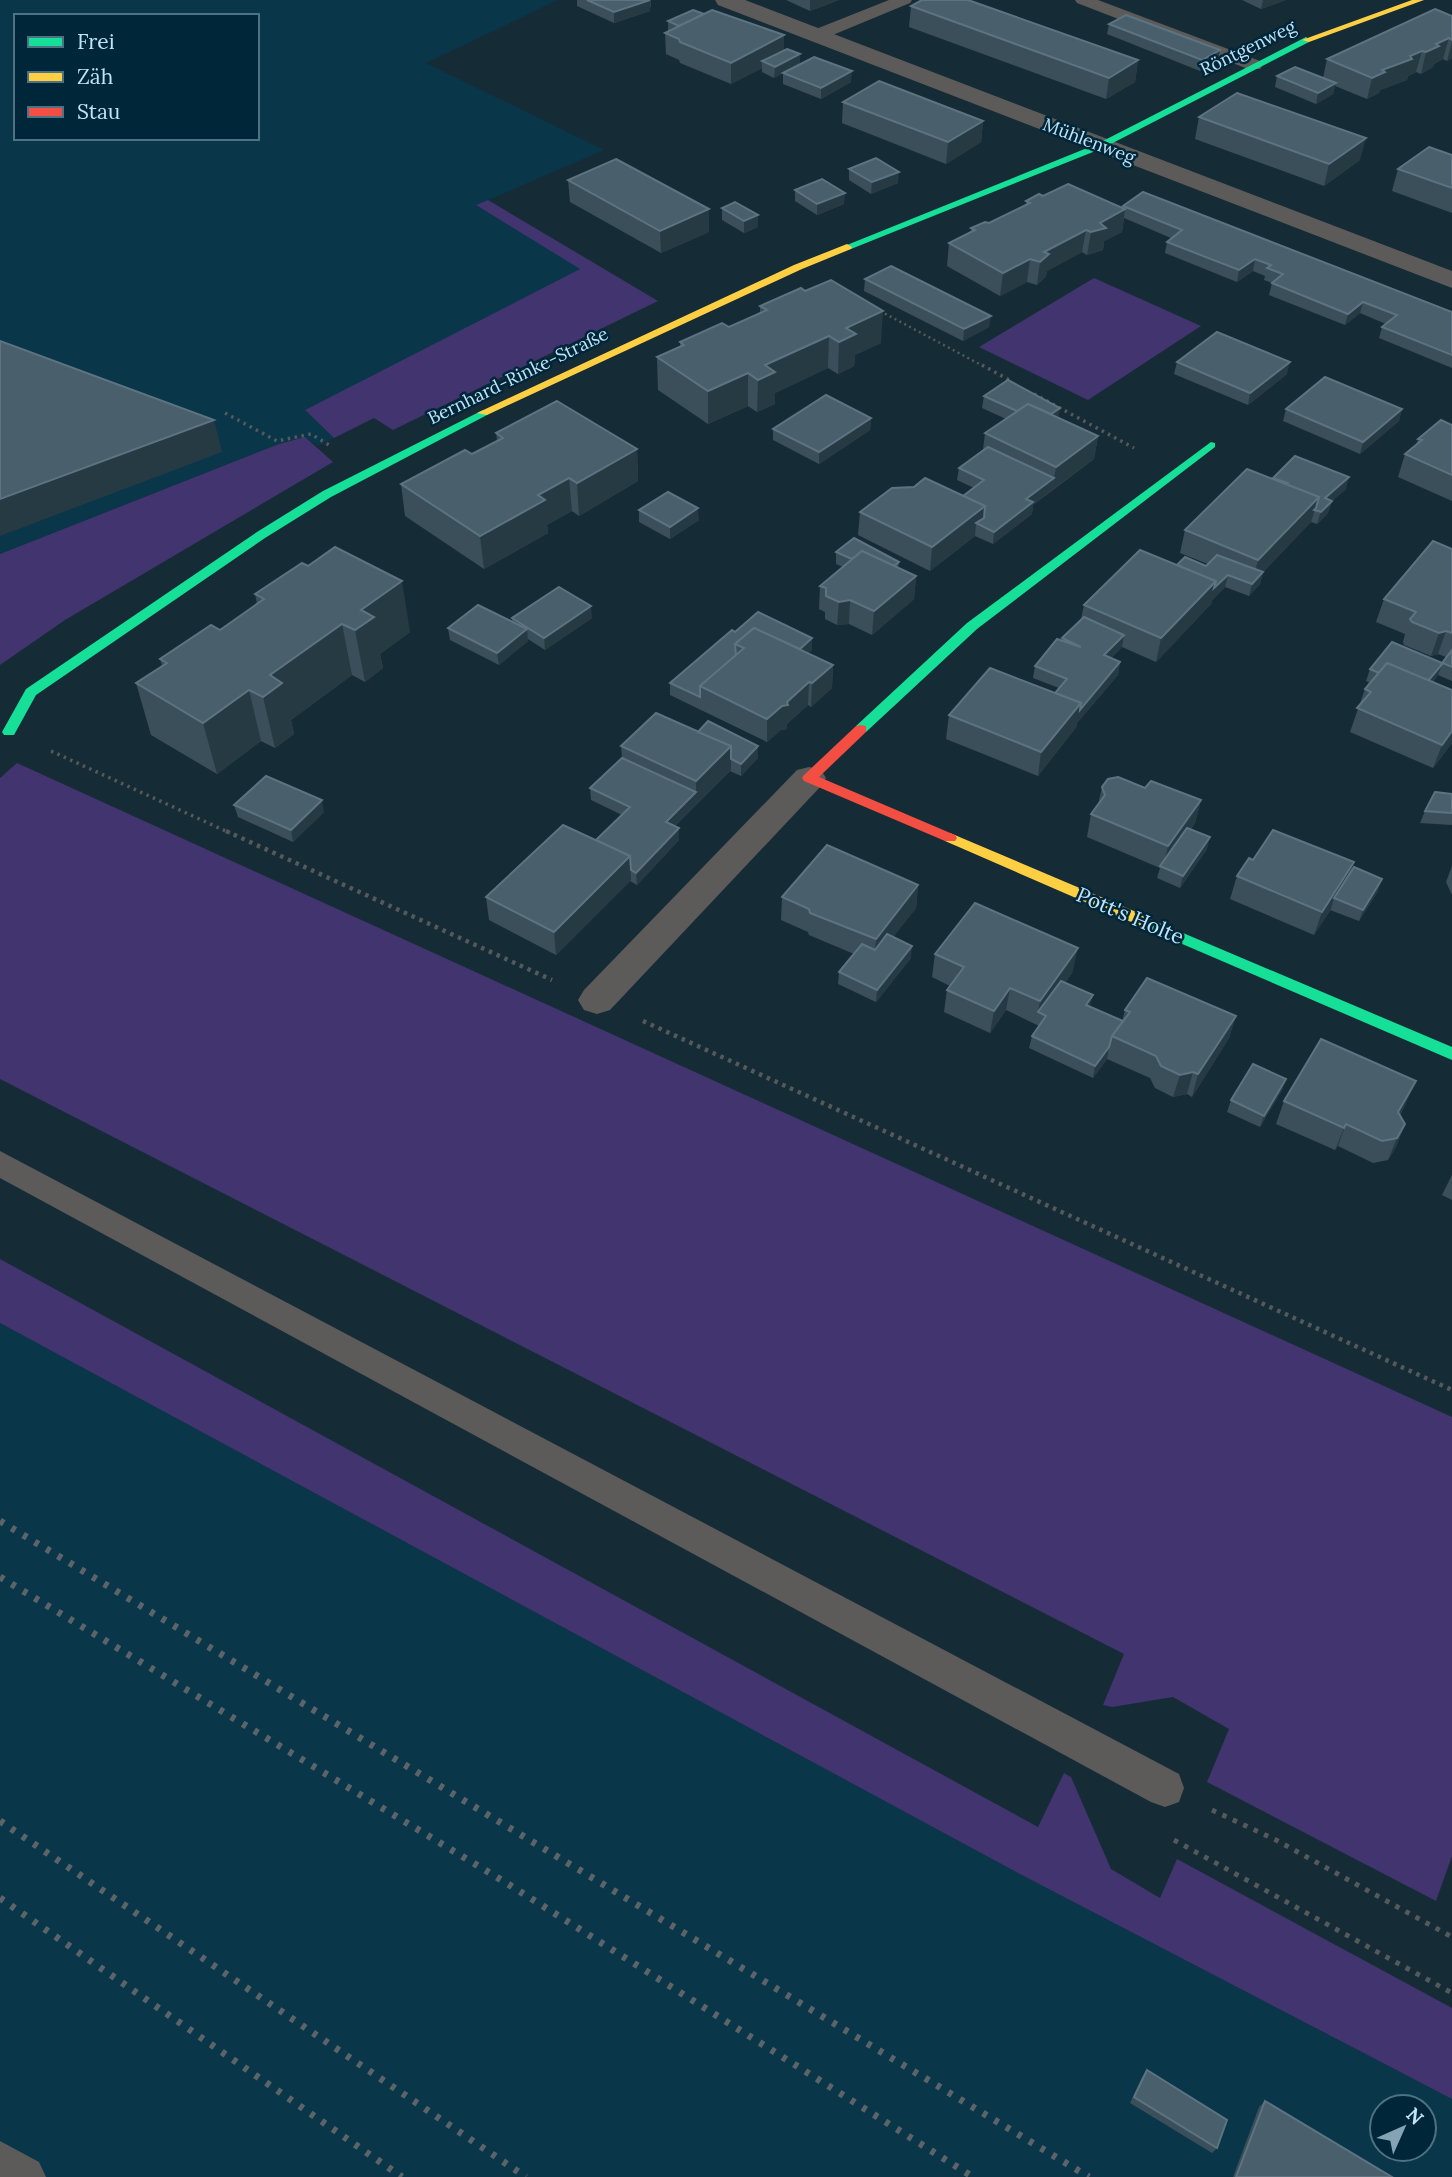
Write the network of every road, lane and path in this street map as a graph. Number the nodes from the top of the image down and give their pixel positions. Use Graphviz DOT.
graph roads {
  1 [pos="726,0"];
  2 [pos="904,0"];
  3 [pos="1083,0"];
  4 [pos="1420,0"];
  5 [pos="817,36"];
  6 [pos="1254,65"];
  7 [pos="1100,146"];
  8 [pos="1452,280"];
  9 [pos="871,306"];
  10 [pos="1018,385"];
  11 [pos="1030,392"];
  12 [pos="225,414"];
  13 [pos="1211,445"];
  14 [pos="372,471"];
  15 [pos="1177,472"];
  16 [pos="4,736"];
  17 [pos="808,778"];
  18 [pos="597,1000"];
  19 [pos="1452,1054"];
  20 [pos="0,1163"];
  21 [pos="1452,1390"];
  22 [pos="1165,1788"];
  23 [pos="1452,1937"];
  24 [pos="1452,1993"];
  25 [pos="0,2162"];
  26 [pos="24,2177"];
  1 -- 5 [label="street, Mühlenweg"];
  2 -- 5 [label="lane"];
  3 -- 6 [label="lane"];
  4 -- 6 [label="street, Röntgenweg"];
  5 -- 7 [label="street, Mühlenweg"];
  6 -- 7 [label="street, Röntgenweg"];
  7 -- 8 [label="street, Mühlenweg"];
  7 -- 14 [label="street, Bernhard-Rinke-Straße"];
  9 -- 10 [label="path"];
  11 -- 15 [label="path"];
  12 -- 14 [label="path"];
  13 -- 15 [label="street"];
  14 -- 16 [label="street, Bernhard-Rinke-Straße"];
  15 -- 17 [label="street"];
  16 -- 18 [label="path"];
  17 -- 18 [label="street"];
  17 -- 19 [label="street, Pott's Holte"];
  18 -- 21 [label="path"];
  20 -- 22 [label="lane"];
  22 -- 23 [label="path"];
  22 -- 24 [label="path"];
  25 -- 26 [label="lane"];
}
